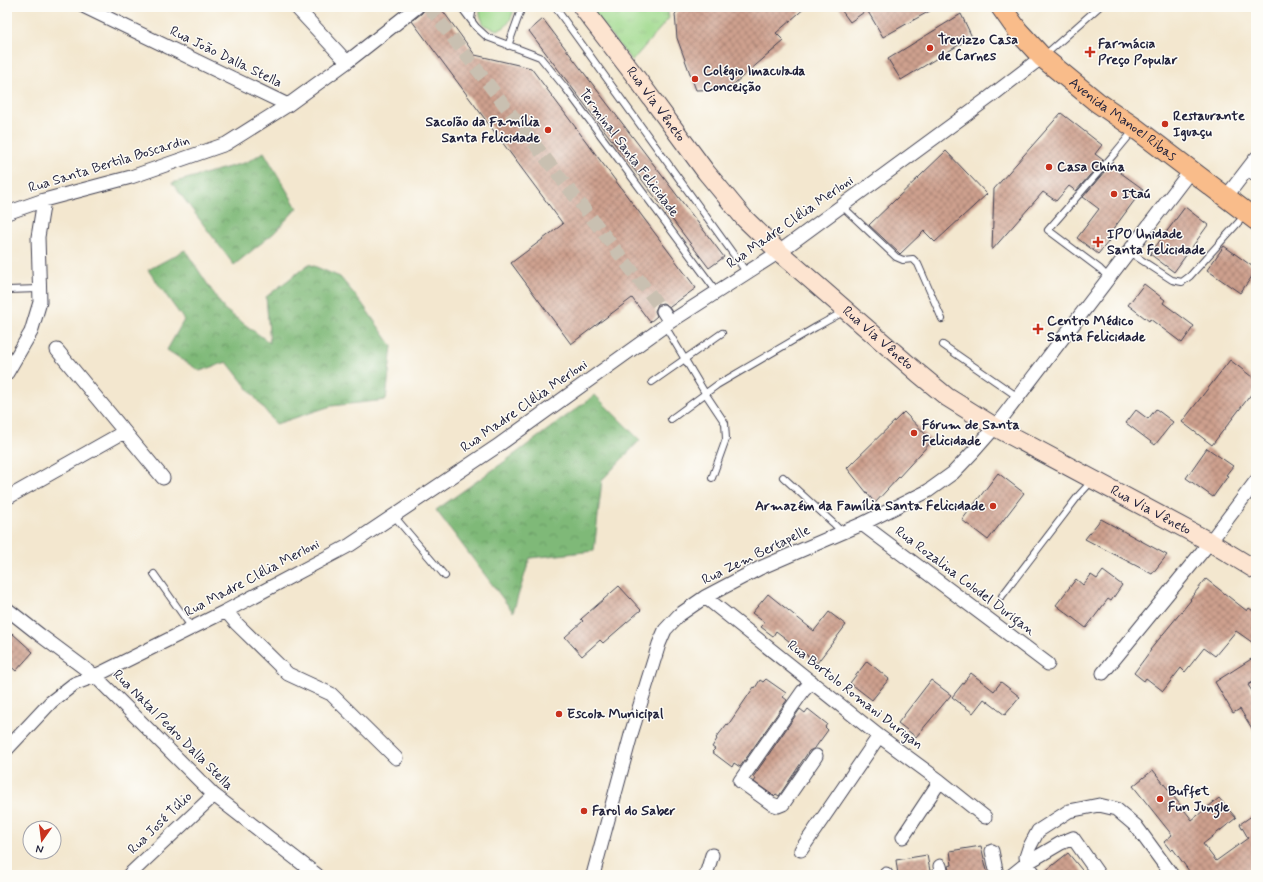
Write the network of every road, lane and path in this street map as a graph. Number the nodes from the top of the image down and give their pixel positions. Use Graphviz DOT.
graph roads {
  1 [pos="85,7"];
  2 [pos="296,7"];
  3 [pos="417,7"];
  4 [pos="462,7"];
  5 [pos="473,7"];
  6 [pos="522,7"];
  7 [pos="555,7"];
  8 [pos="582,7"];
  9 [pos="1001,7"];
  10 [pos="1099,7"];
  11 [pos="471,19"];
  12 [pos="508,46"];
  13 [pos="1042,57"];
  14 [pos="347,62"];
  15 [pos="288,105"];
  16 [pos="1134,128"];
  17 [pos="1256,158"];
  18 [pos="1191,170"];
  19 [pos="1251,176"];
  20 [pos="1226,197"];
  21 [pos="44,200"];
  22 [pos="842,206"];
  23 [pos="1253,212"];
  24 [pos="7,213"];
  25 [pos="779,252"];
  26 [pos="1129,252"];
  27 [pos="747,273"];
  28 [pos="1109,278"];
  29 [pos="39,288"];
  30 [pos="7,290"];
  31 [pos="717,292"];
  32 [pos="846,311"];
  33 [pos="942,319"];
  34 [pos="666,320"];
  35 [pos="722,333"];
  36 [pos="942,345"];
  37 [pos="57,350"];
  38 [pos="684,359"];
  39 [pos="7,373"];
  40 [pos="652,382"];
  41 [pos="705,393"];
  42 [pos="1018,397"];
  43 [pos="670,419"];
  44 [pos="996,427"];
  45 [pos="124,432"];
  46 [pos="783,477"];
  47 [pos="163,478"];
  48 [pos="712,478"];
  49 [pos="1093,480"];
  50 [pos="1256,481"];
  51 [pos="7,498"];
  52 [pos="394,516"];
  53 [pos="862,524"];
  54 [pos="842,532"];
  55 [pos="1210,542"];
  56 [pos="1256,570"];
  57 [pos="154,574"];
  58 [pos="445,576"];
  59 [pos="1002,596"];
  60 [pos="705,597"];
  61 [pos="7,609"];
  62 [pos="226,611"];
  63 [pos="192,628"];
  64 [pos="1048,664"];
  65 [pos="1102,673"];
  66 [pos="96,676"];
  67 [pos="812,682"];
  68 [pos="879,736"];
  69 [pos="7,749"];
  70 [pos="816,756"];
  71 [pos="396,758"];
  72 [pos="940,781"];
  73 [pos="214,795"];
  74 [pos="985,817"];
  75 [pos="902,837"];
  76 [pos="801,850"];
  77 [pos="992,851"];
  78 [pos="712,855"];
  79 [pos="1027,863"];
  80 [pos="129,875"];
  81 [pos="317,875"];
  82 [pos="593,875"];
  83 [pos="706,875"];
  84 [pos="997,875"];
  85 [pos="1012,875"];
  86 [pos="1036,875"];
  87 [pos="1099,875"];
  88 [pos="1172,875"];
  1 -- 15 [label="street, Rua João Dalla Stella"];
  2 -- 14 [label="street"];
  3 -- 14 [label="street, Rua Santa Bertila Boscardin"];
  4 -- 11 [label="lane, Terminal Santa Felicidade"];
  5 -- 11 [label="lane"];
  6 -- 12 [label="lane"];
  7 -- 27 [label="lane, Terminal Santa Felicidade"];
  8 -- 25 [label="main road, Rua Via Vêneto"];
  9 -- 13 [label="main road, Avenida Manoel Ribas"];
  10 -- 13 [label="lane"];
  11 -- 12 [label="lane, Terminal Santa Felicidade"];
  12 -- 31 [label="lane, Terminal Santa Felicidade"];
  13 -- 16 [label="main road, Avenida Manoel Ribas"];
  13 -- 22 [label="street, Rua Madre Clélia Merloni"];
  14 -- 15 [label="street, Rua Santa Bertila Boscardin"];
  15 -- 21 [label="street, Rua Santa Bertila Boscardin"];
  16 -- 18 [label="main road, Avenida Manoel Ribas"];
  16 -- 28 [label="lane"];
  17 -- 19 [label="street"];
  18 -- 20 [label="main road, Avenida Manoel Ribas"];
  18 -- 26 [label="street, Rua Zem Bertapelle"];
  19 -- 20 [label="street"];
  20 -- 23 [label="main road, Avenida Manoel Ribas"];
  21 -- 24 [label="street, Rua Santa Bertila Boscardin"];
  21 -- 29 [label="street"];
  22 -- 25 [label="street, Rua Madre Clélia Merloni"];
  22 -- 33 [label="lane"];
  23 -- 26 [label="lane"];
  25 -- 27 [label="street, Rua Madre Clélia Merloni"];
  25 -- 32 [label="main road, Rua Via Vêneto"];
  26 -- 28 [label="street, Rua Zem Bertapelle"];
  27 -- 31 [label="street, Rua Madre Clélia Merloni"];
  28 -- 42 [label="street, Rua Zem Bertapelle"];
  29 -- 30 [label="lane"];
  29 -- 39 [label="street"];
  31 -- 34 [label="street, Rua Madre Clélia Merloni"];
  32 -- 41 [label="lane"];
  32 -- 44 [label="main road, Rua Via Vêneto"];
  34 -- 38 [label="lane"];
  34 -- 52 [label="street, Rua Madre Clélia Merloni"];
  35 -- 38 [label="lane"];
  36 -- 42 [label="lane"];
  37 -- 45 [label="street"];
  38 -- 40 [label="lane"];
  38 -- 41 [label="lane"];
  41 -- 43 [label="lane"];
  41 -- 48 [label="lane"];
  42 -- 44 [label="street, Rua Zem Bertapelle"];
  44 -- 49 [label="main road, Rua Via Vêneto"];
  44 -- 53 [label="street, Rua Zem Bertapelle"];
  45 -- 47 [label="street"];
  45 -- 51 [label="street"];
  46 -- 54 [label="lane"];
  49 -- 55 [label="main road, Rua Via Vêneto"];
  49 -- 59 [label="lane"];
  50 -- 55 [label="street"];
  52 -- 58 [label="lane"];
  52 -- 62 [label="street, Rua Madre Clélia Merloni"];
  53 -- 54 [label="street, Rua Zem Bertapelle"];
  53 -- 64 [label="street, Rua Rozalina Colodel Durigan"];
  54 -- 60 [label="street, Rua Zem Bertapelle"];
  55 -- 56 [label="main road, Rua Via Vêneto"];
  55 -- 65 [label="street"];
  57 -- 63 [label="lane"];
  60 -- 67 [label="street, Rua Bortolo Romani Durigan"];
  60 -- 82 [label="street, Rua Zem Bertapelle"];
  61 -- 66 [label="street, Rua Natal Pedro Dalla Stella"];
  62 -- 63 [label="street, Rua Madre Clélia Merloni"];
  62 -- 71 [label="street"];
  63 -- 66 [label="street, Rua Madre Clélia Merloni"];
  66 -- 69 [label="street, Rua Madre Clélia Merloni"];
  66 -- 73 [label="street, Rua Natal Pedro Dalla Stella"];
  67 -- 68 [label="street, Rua Bortolo Romani Durigan"];
  67 -- 70 [label="street"];
  68 -- 72 [label="street, Rua Bortolo Romani Durigan"];
  68 -- 76 [label="street"];
  72 -- 74 [label="street, Rua Bortolo Romani Durigan"];
  72 -- 75 [label="street"];
  73 -- 80 [label="street, Rua José Túlio"];
  73 -- 81 [label="street, Rua Natal Pedro Dalla Stella"];
  77 -- 84 [label="street"];
  78 -- 83 [label="street"];
  79 -- 85 [label="street"];
  79 -- 86 [label="street"];
  79 -- 87 [label="street"];
  79 -- 88 [label="street"];
}
